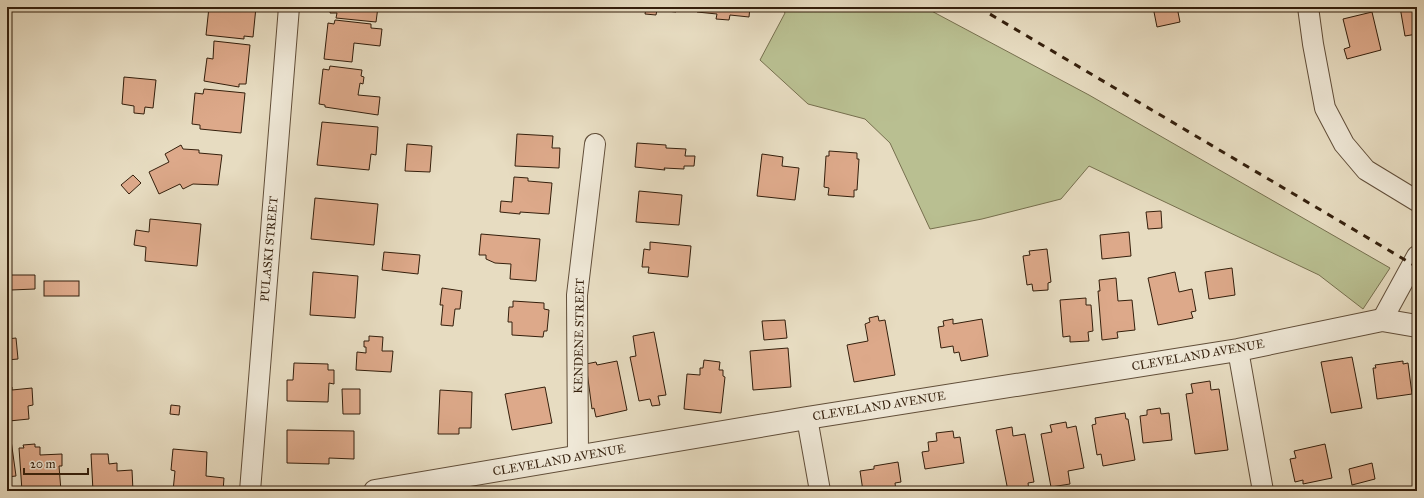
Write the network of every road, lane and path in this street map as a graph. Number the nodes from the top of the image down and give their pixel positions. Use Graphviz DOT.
graph roads {
  1 [pos="289,7"];
  2 [pos="1308,7"];
  3 [pos="595,144"];
  4 [pos="1417,201"];
  5 [pos="1417,256"];
  6 [pos="1382,320"];
  7 [pos="1417,326"];
  8 [pos="1238,350"];
  9 [pos="807,418"];
  10 [pos="578,456"];
  11 [pos="250,491"];
  12 [pos="375,491"];
  13 [pos="820,491"];
  14 [pos="1264,491"];
  1 -- 11 [label="street, PULASKI STREET"];
  2 -- 4 [label="street"];
  3 -- 10 [label="street, KENDENE STREET"];
  5 -- 6 [label="street"];
  6 -- 7 [label="street, CLEVELAND AVENUE"];
  6 -- 8 [label="street, CLEVELAND AVENUE"];
  8 -- 9 [label="street, CLEVELAND AVENUE"];
  8 -- 14 [label="street"];
  9 -- 10 [label="street, CLEVELAND AVENUE"];
  9 -- 13 [label="street"];
  10 -- 12 [label="street, CLEVELAND AVENUE"];
}
